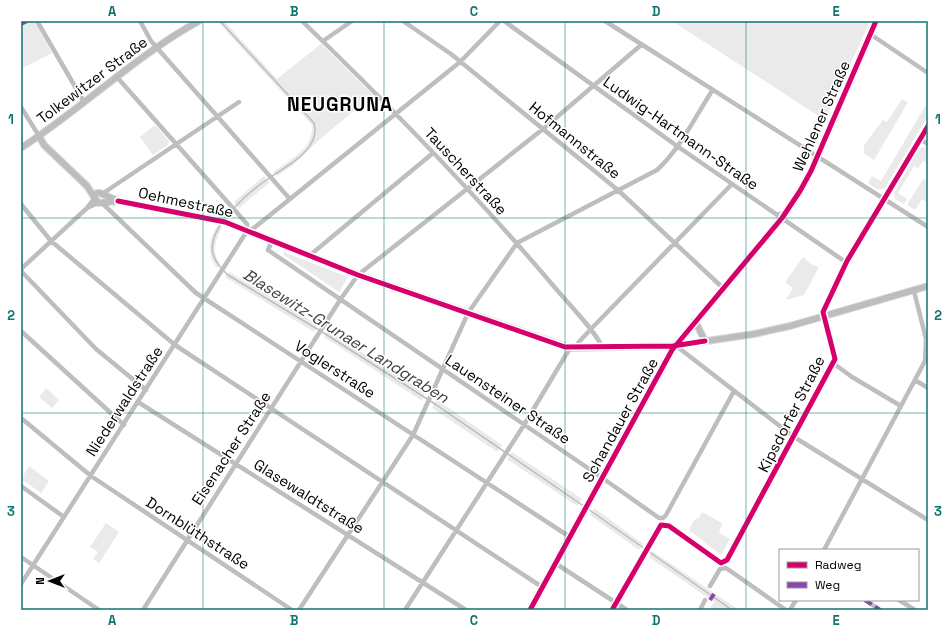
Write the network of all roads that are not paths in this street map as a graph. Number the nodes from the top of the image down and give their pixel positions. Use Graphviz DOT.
graph roads {
  1 [pos="38,21"];
  2 [pos="140,21"];
  3 [pos="199,21"];
  4 [pos="302,21"];
  5 [pos="352,21"];
  6 [pos="403,21"];
  7 [pos="500,21"];
  8 [pos="504,21"];
  9 [pos="605,21"];
  10 [pos="876,21"];
  11 [pos="870,34"];
  12 [pos="323,41"];
  13 [pos="641,45"];
  14 [pos="156,47"];
  15 [pos="460,62"];
  16 [pos="928,73"];
  17 [pos="116,76"];
  18 [pos="594,86"];
  19 [pos="712,91"];
  20 [pos="84,102"];
  21 [pos="239,102"];
  22 [pos="21,107"];
  23 [pos="396,113"];
  24 [pos="218,117"];
  25 [pos="928,126"];
  26 [pos="543,129"];
  27 [pos="39,136"];
  28 [pos="920,139"];
  29 [pos="176,144"];
  30 [pos="928,144"];
  31 [pos="677,146"];
  32 [pos="21,148"];
  33 [pos="434,153"];
  34 [pos="817,156"];
  35 [pos="732,184"];
  36 [pos="467,189"];
  37 [pos="619,191"];
  38 [pos="99,198"];
  39 [pos="289,198"];
  40 [pos="885,199"];
  41 [pos="21,204"];
  42 [pos="782,218"];
  43 [pos="928,227"];
  44 [pos="247,231"];
  45 [pos="51,241"];
  46 [pos="272,241"];
  47 [pos="517,243"];
  48 [pos="674,243"];
  49 [pos="310,256"];
  50 [pos="847,263"];
  51 [pos="21,270"];
  52 [pos="358,275"];
  53 [pos="928,286"];
  54 [pos="723,288"];
  55 [pos="914,291"];
  56 [pos="205,299"];
  57 [pos="340,300"];
  58 [pos="468,313"];
  59 [pos="824,316"];
  60 [pos="694,321"];
  61 [pos="590,330"];
  62 [pos="926,330"];
  63 [pos="21,331"];
  64 [pos="705,341"];
  65 [pos="175,345"];
  66 [pos="675,345"];
  67 [pos="602,347"];
  68 [pos="570,348"];
  69 [pos="577,348"];
  70 [pos="300,361"];
  71 [pos="926,362"];
  72 [pos="833,363"];
  73 [pos="442,369"];
  74 [pos="915,380"];
  75 [pos="928,388"];
  76 [pos="146,390"];
  77 [pos="734,391"];
  78 [pos="138,402"];
  79 [pos="901,406"];
  80 [pos="270,408"];
  81 [pos="21,418"];
  82 [pos="124,425"];
  83 [pos="524,425"];
  84 [pos="413,435"];
  85 [pos="794,437"];
  86 [pos="235,463"];
  87 [pos="91,476"];
  88 [pos="602,477"];
  89 [pos="862,479"];
  90 [pos="383,482"];
  91 [pos="485,483"];
  92 [pos="21,486"];
  93 [pos="64,518"];
  94 [pos="928,520"];
  95 [pos="456,530"];
  96 [pos="348,534"];
  97 [pos="570,537"];
  98 [pos="186,539"];
  99 [pos="825,549"];
  100 [pos="21,557"];
  101 [pos="555,563"];
  102 [pos="33,565"];
  103 [pos="724,565"];
  104 [pos="422,583"];
  105 [pos="21,584"];
  106 [pos="710,586"];
  107 [pos="542,587"];
  108 [pos="705,600"];
  109 [pos="795,601"];
  110 [pos="866,601"];
  111 [pos="900,601"];
  112 [pos="616,602"];
  113 [pos="99,610"];
  114 [pos="143,610"];
  115 [pos="292,610"];
  116 [pos="299,610"];
  117 [pos="405,610"];
  118 [pos="466,610"];
  119 [pos="530,610"];
  120 [pos="612,610"];
  121 [pos="627,610"];
  122 [pos="700,610"];
  123 [pos="786,610"];
  124 [pos="790,610"];
  125 [pos="880,610"];
  126 [pos="914,610"];
  1 -- 20 [label="street"];
  2 -- 14 [label="street"];
  3 -- 14 [label="main road, Tolkewitzer Straße"];
  4 -- 12 [label="street, Tauscherstraße"];
  5 -- 12 [label="street"];
  6 -- 15 [label="street, Hofmannstraße"];
  7 -- 15 [label="street"];
  8 -- 18 [label="street, Ludwig-Hartmann-Straße"];
  9 -- 13 [label="street"];
  10 -- 11 [label="main road, Wehlener Straße"];
  11 -- 16 [label="street"];
  11 -- 34 [label="main road, Wehlener Straße"];
  12 -- 23 [label="street, Tauscherstraße"];
  13 -- 18 [label="street, Eisenacher Straße"];
  13 -- 19 [label="street"];
  14 -- 17 [label="main road, Tolkewitzer Straße"];
  14 -- 24 [label="street"];
  15 -- 23 [label="street"];
  15 -- 26 [label="street, Hofmannstraße"];
  17 -- 20 [label="main road, Tolkewitzer Straße"];
  17 -- 29 [label="street"];
  18 -- 26 [label="street, Eisenacher Straße"];
  18 -- 31 [label="street, Ludwig-Hartmann-Straße"];
  19 -- 31 [label="street"];
  19 -- 34 [label="street"];
  20 -- 27 [label="main road, Tolkewitzer Straße"];
  21 -- 24 [label="street"];
  22 -- 27 [label="street, Oehmestraße"];
  23 -- 33 [label="street, Tauscherstraße"];
  23 -- 39 [label="street"];
  24 -- 29 [label="street"];
  24 -- 39 [label="street"];
  25 -- 28 [label="street"];
  26 -- 36 [label="street, Eisenacher Straße"];
  26 -- 37 [label="street, Hofmannstraße"];
  27 -- 32 [label="main road, Tolkewitzer Straße"];
  27 -- 38 [label="main road, Oehmestraße"];
  28 -- 30 [label="street"];
  28 -- 40 [label="street"];
  29 -- 38 [label="street"];
  29 -- 44 [label="street"];
  31 -- 35 [label="street, Ludwig-Hartmann-Straße"];
  31 -- 37 [label="street"];
  33 -- 36 [label="street, Tauscherstraße"];
  33 -- 49 [label="street"];
  34 -- 40 [label="street"];
  34 -- 42 [label="main road, Wehlener Straße"];
  35 -- 42 [label="street, Ludwig-Hartmann-Straße"];
  35 -- 48 [label="street"];
  36 -- 47 [label="street, Tauscherstraße"];
  36 -- 52 [label="street, Eisenacher Straße"];
  37 -- 47 [label="street"];
  37 -- 48 [label="street, Hofmannstraße"];
  38 -- 44 [label="main road, Oehmestraße"];
  38 -- 45 [label="street"];
  38 -- 56 [label="street, Voglerstraße"];
  39 -- 44 [label="street"];
  40 -- 43 [label="street"];
  40 -- 50 [label="street"];
  41 -- 45 [label="street"];
  42 -- 50 [label="street, Ludwig-Hartmann-Straße"];
  42 -- 54 [label="main road, Schandauer Straße"];
  44 -- 46 [label="main road, Oehmestraße"];
  44 -- 56 [label="street, Niederwaldstraße"];
  45 -- 51 [label="street"];
  45 -- 65 [label="street"];
  46 -- 49 [label="main road, Oehmestraße"];
  46 -- 57 [label="street, Lauensteiner Straße"];
  47 -- 58 [label="street"];
  47 -- 61 [label="street, Tauscherstraße"];
  48 -- 54 [label="street, Hofmannstraße"];
  48 -- 61 [label="street"];
  49 -- 52 [label="main road, Oehmestraße"];
  50 -- 59 [label="street"];
  51 -- 76 [label="street"];
  52 -- 57 [label="street, Eisenacher Straße"];
  52 -- 58 [label="main road, Oehmestraße"];
  53 -- 55 [label="main road, Oehmestraße"];
  54 -- 60 [label="main road, Schandauer Straße"];
  55 -- 59 [label="main road, Oehmestraße"];
  55 -- 62 [label="street"];
  56 -- 65 [label="street, Niederwaldstraße"];
  56 -- 70 [label="street, Voglerstraße"];
  57 -- 70 [label="street, Eisenacher Straße"];
  57 -- 73 [label="street, Lauensteiner Straße"];
  58 -- 68 [label="main road, Oehmestraße"];
  58 -- 73 [label="street"];
  59 -- 64 [label="main road, Oehmestraße"];
  59 -- 72 [label="street, Kipsdorfer Straße"];
  60 -- 64 [label="main road"];
  60 -- 66 [label="main road, Schandauer Straße"];
  61 -- 67 [label="street, Tauscherstraße"];
  61 -- 69 [label="street"];
  62 -- 71 [label="street"];
  63 -- 82 [label="street"];
  64 -- 66 [label="main road, Oehmestraße"];
  65 -- 76 [label="street, Niederwaldstraße"];
  65 -- 80 [label="street"];
  66 -- 67 [label="main road, Oehmestraße"];
  66 -- 77 [label="street"];
  66 -- 88 [label="main road, Schandauer Straße"];
  67 -- 69 [label="main road, Oehmestraße"];
  68 -- 69 [label="main road, Oehmestraße"];
  68 -- 83 [label="street"];
  70 -- 80 [label="street, Eisenacher Straße"];
  70 -- 84 [label="street, Voglerstraße"];
  71 -- 74 [label="street"];
  72 -- 79 [label="street"];
  72 -- 85 [label="street, Kipsdorfer Straße"];
  73 -- 83 [label="street, Lauensteiner Straße"];
  73 -- 84 [label="street"];
  74 -- 75 [label="street"];
  74 -- 79 [label="street"];
  76 -- 78 [label="street, Niederwaldstraße"];
  77 -- 85 [label="street"];
  77 -- 88 [label="street, Lauensteiner Straße"];
  78 -- 82 [label="street, Niederwaldstraße"];
  78 -- 86 [label="street, Glasewaldtstraße"];
  79 -- 89 [label="street"];
  80 -- 86 [label="street, Eisenacher Straße"];
  80 -- 90 [label="street"];
  81 -- 87 [label="street, Dornblüthstraße"];
  82 -- 87 [label="street, Niederwaldstraße"];
  83 -- 88 [label="street, Lauensteiner Straße"];
  83 -- 91 [label="street"];
  84 -- 90 [label="street"];
  84 -- 91 [label="street, Voglerstraße"];
  85 -- 89 [label="street"];
  85 -- 103 [label="street, Kipsdorfer Straße"];
  86 -- 96 [label="street, Glasewaldtstraße"];
  86 -- 98 [label="street, Eisenacher Straße"];
  87 -- 93 [label="street, Niederwaldstraße"];
  87 -- 98 [label="street, Dornblüthstraße"];
  88 -- 97 [label="main road, Schandauer Straße"];
  89 -- 94 [label="street"];
  89 -- 99 [label="street"];
  90 -- 95 [label="street"];
  90 -- 96 [label="street"];
  91 -- 95 [label="street"];
  91 -- 97 [label="street, Voglerstraße"];
  92 -- 93 [label="street"];
  93 -- 102 [label="street, Niederwaldstraße"];
  95 -- 104 [label="street"];
  95 -- 107 [label="street"];
  96 -- 104 [label="street, Glasewaldtstraße"];
  96 -- 116 [label="street"];
  97 -- 101 [label="main road, Schandauer Straße"];
  98 -- 114 [label="street, Eisenacher Straße"];
  98 -- 115 [label="street, Dornblüthstraße"];
  100 -- 102 [label="street"];
  101 -- 107 [label="main road, Schandauer Straße"];
  101 -- 112 [label="street"];
  102 -- 105 [label="street, Niederwaldstraße"];
  102 -- 113 [label="street"];
  103 -- 106 [label="street, Kipsdorfer Straße"];
  103 -- 112 [label="street"];
  103 -- 123 [label="street"];
  104 -- 117 [label="street"];
  104 -- 118 [label="street, Glasewaldtstraße"];
  107 -- 119 [label="main road, Schandauer Straße"];
  108 -- 122 [label="street"];
  109 -- 124 [label="street"];
  110 -- 125 [label="street"];
  111 -- 126 [label="street"];
  112 -- 120 [label="street"];
  112 -- 121 [label="street"];
}
